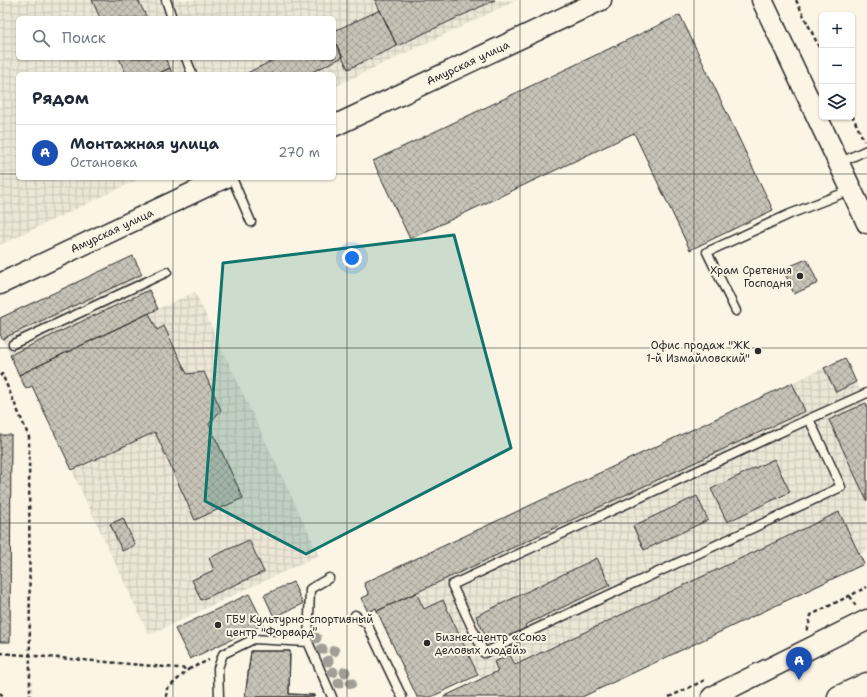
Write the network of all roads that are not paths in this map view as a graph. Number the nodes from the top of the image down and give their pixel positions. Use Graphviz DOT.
graph roads {
  1 [pos="166,0"];
  2 [pos="602,0"];
  3 [pos="762,0"];
  4 [pos="171,16"];
  5 [pos="187,60"];
  6 [pos="191,72"];
  7 [pos="336,125"];
  8 [pos="867,150"];
  9 [pos="839,163"];
  10 [pos="220,180"];
  11 [pos="233,180"];
  12 [pos="852,190"];
  13 [pos="251,222"];
  14 [pos="867,223"];
  15 [pos="167,272"];
  16 [pos="0,284"];
  17 [pos="736,311"];
  18 [pos="13,344"];
  19 [pos="867,393"];
  20 [pos="809,419"];
  21 [pos="329,578"];
  22 [pos="355,615"];
  23 [pos="867,620"];
  24 [pos="308,642"];
  25 [pos="867,684"];
  26 [pos="219,697"];
  27 [pos="332,697"];
  28 [pos="402,697"];
  29 [pos="712,697"];
  30 [pos="839,697"];
  1 -- 4 [label="lane"];
  2 -- 7 [label="street, Амурская улица"];
  3 -- 9 [label="street"];
  5 -- 6 [label="lane"];
  8 -- 9 [label="lane"];
  9 -- 12 [label="street"];
  10 -- 16 [label="street, Амурская улица"];
  11 -- 13 [label="lane"];
  12 -- 14 [label="street"];
  12 -- 17 [label="lane"];
  15 -- 18 [label="lane"];
  19 -- 20 [label="lane"];
  20 -- 20 [label="lane"];
  21 -- 24 [label="lane"];
  22 -- 28 [label="lane"];
  23 -- 29 [label="street"];
  24 -- 26 [label="lane"];
  24 -- 27 [label="lane"];
  25 -- 30 [label="main road"];
}
